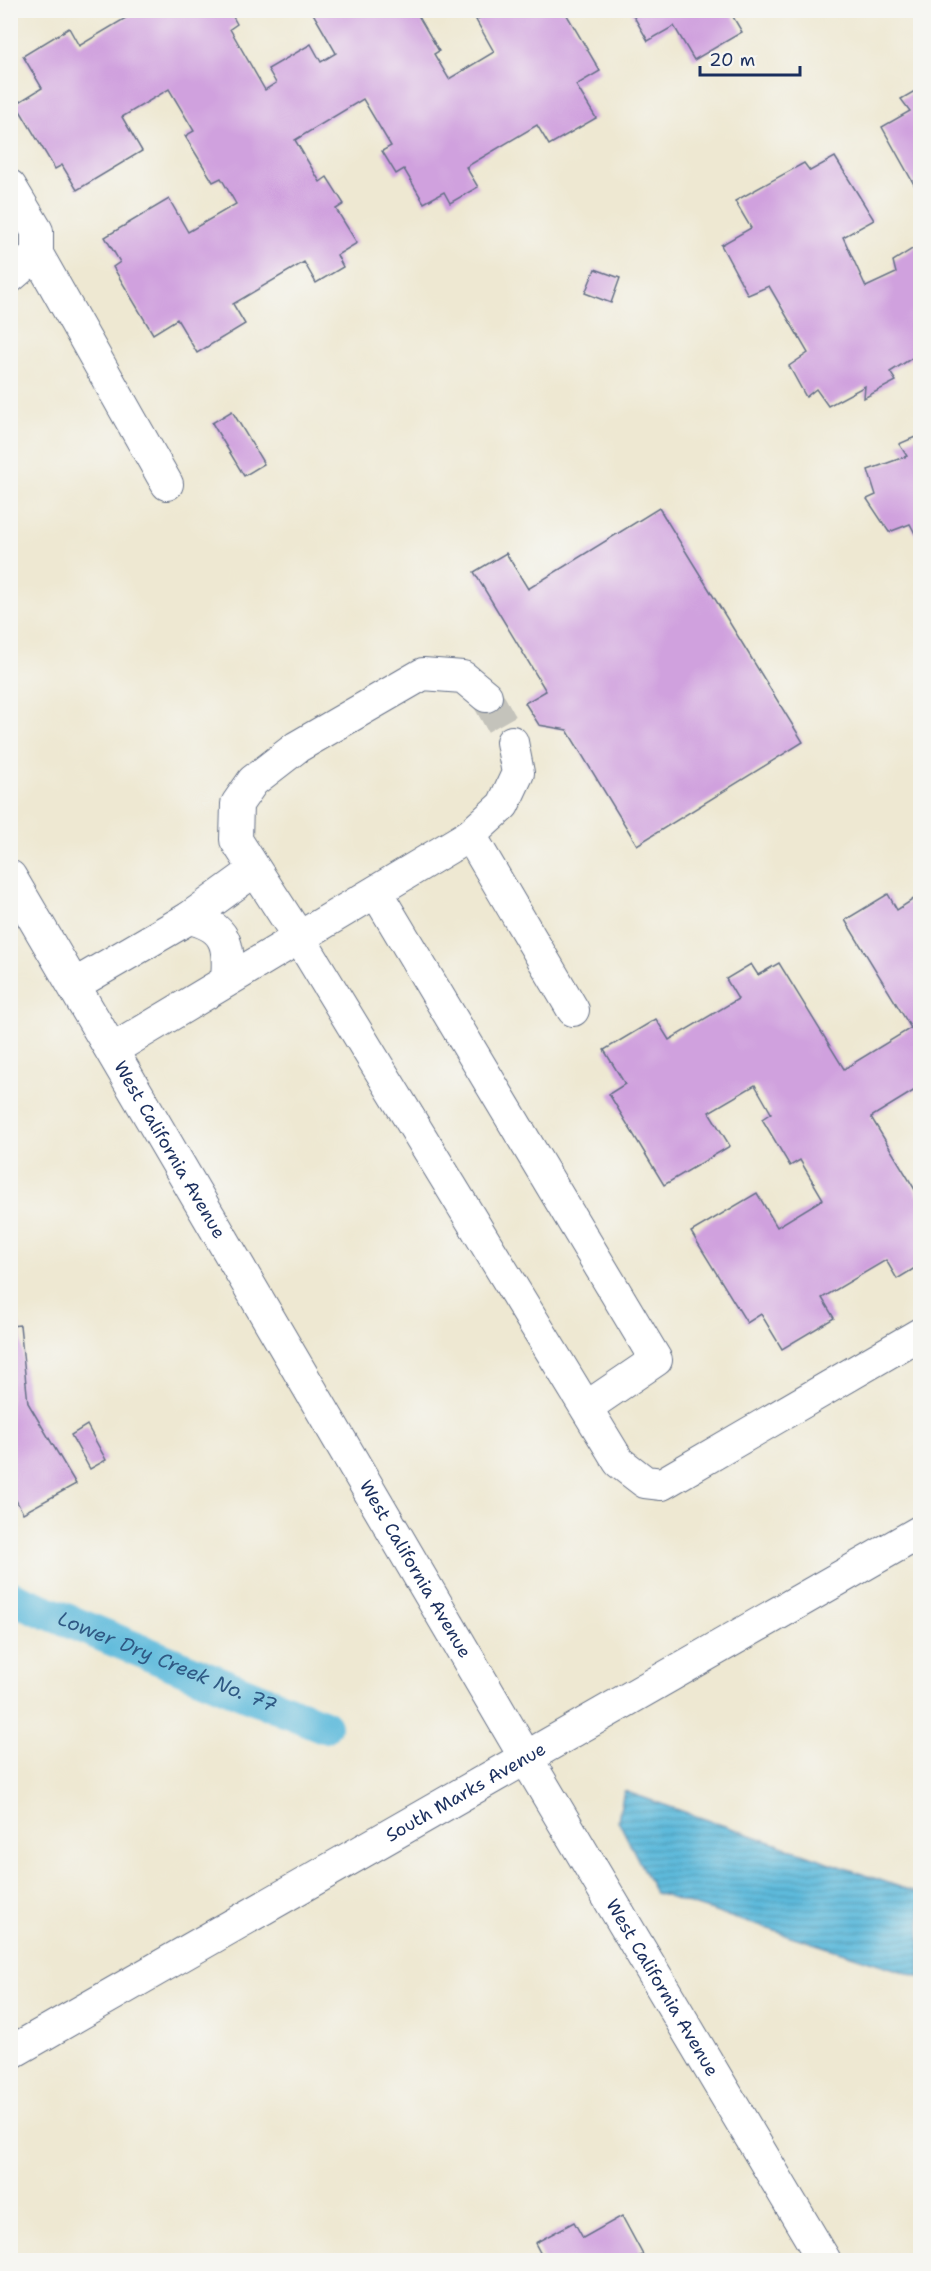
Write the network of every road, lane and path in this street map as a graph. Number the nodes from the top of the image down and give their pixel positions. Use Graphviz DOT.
graph roads {
  1 [pos="10,186"];
  2 [pos="37,254"];
  3 [pos="10,277"];
  4 [pos="167,484"];
  5 [pos="486,696"];
  6 [pos="512,742"];
  7 [pos="470,834"];
  8 [pos="255,870"];
  9 [pos="10,877"];
  10 [pos="376,892"];
  11 [pos="189,918"];
  12 [pos="300,939"];
  13 [pos="227,979"];
  14 [pos="74,985"];
  15 [pos="573,1010"];
  16 [pos="112,1050"];
  17 [pos="921,1334"];
  18 [pos="587,1407"];
  19 [pos="921,1532"];
  20 [pos="526,1758"];
  21 [pos="10,2053"];
  22 [pos="824,2260"];
  1 -- 2 [label="street"];
  2 -- 3 [label="street"];
  2 -- 4 [label="street"];
  5 -- 8 [label="street"];
  6 -- 7 [label="street"];
  7 -- 10 [label="street"];
  7 -- 15 [label="street"];
  8 -- 11 [label="street"];
  8 -- 12 [label="street"];
  9 -- 14 [label="main road, West California Avenue"];
  10 -- 12 [label="street"];
  10 -- 18 [label="street"];
  11 -- 13 [label="street"];
  11 -- 14 [label="street"];
  12 -- 13 [label="street"];
  12 -- 18 [label="street"];
  13 -- 16 [label="street"];
  14 -- 16 [label="main road, West California Avenue"];
  16 -- 20 [label="main road, West California Avenue"];
  17 -- 18 [label="street"];
  19 -- 20 [label="main road, South Marks Avenue"];
  20 -- 21 [label="main road, South Marks Avenue"];
  20 -- 22 [label="main road, West California Avenue"];
}
